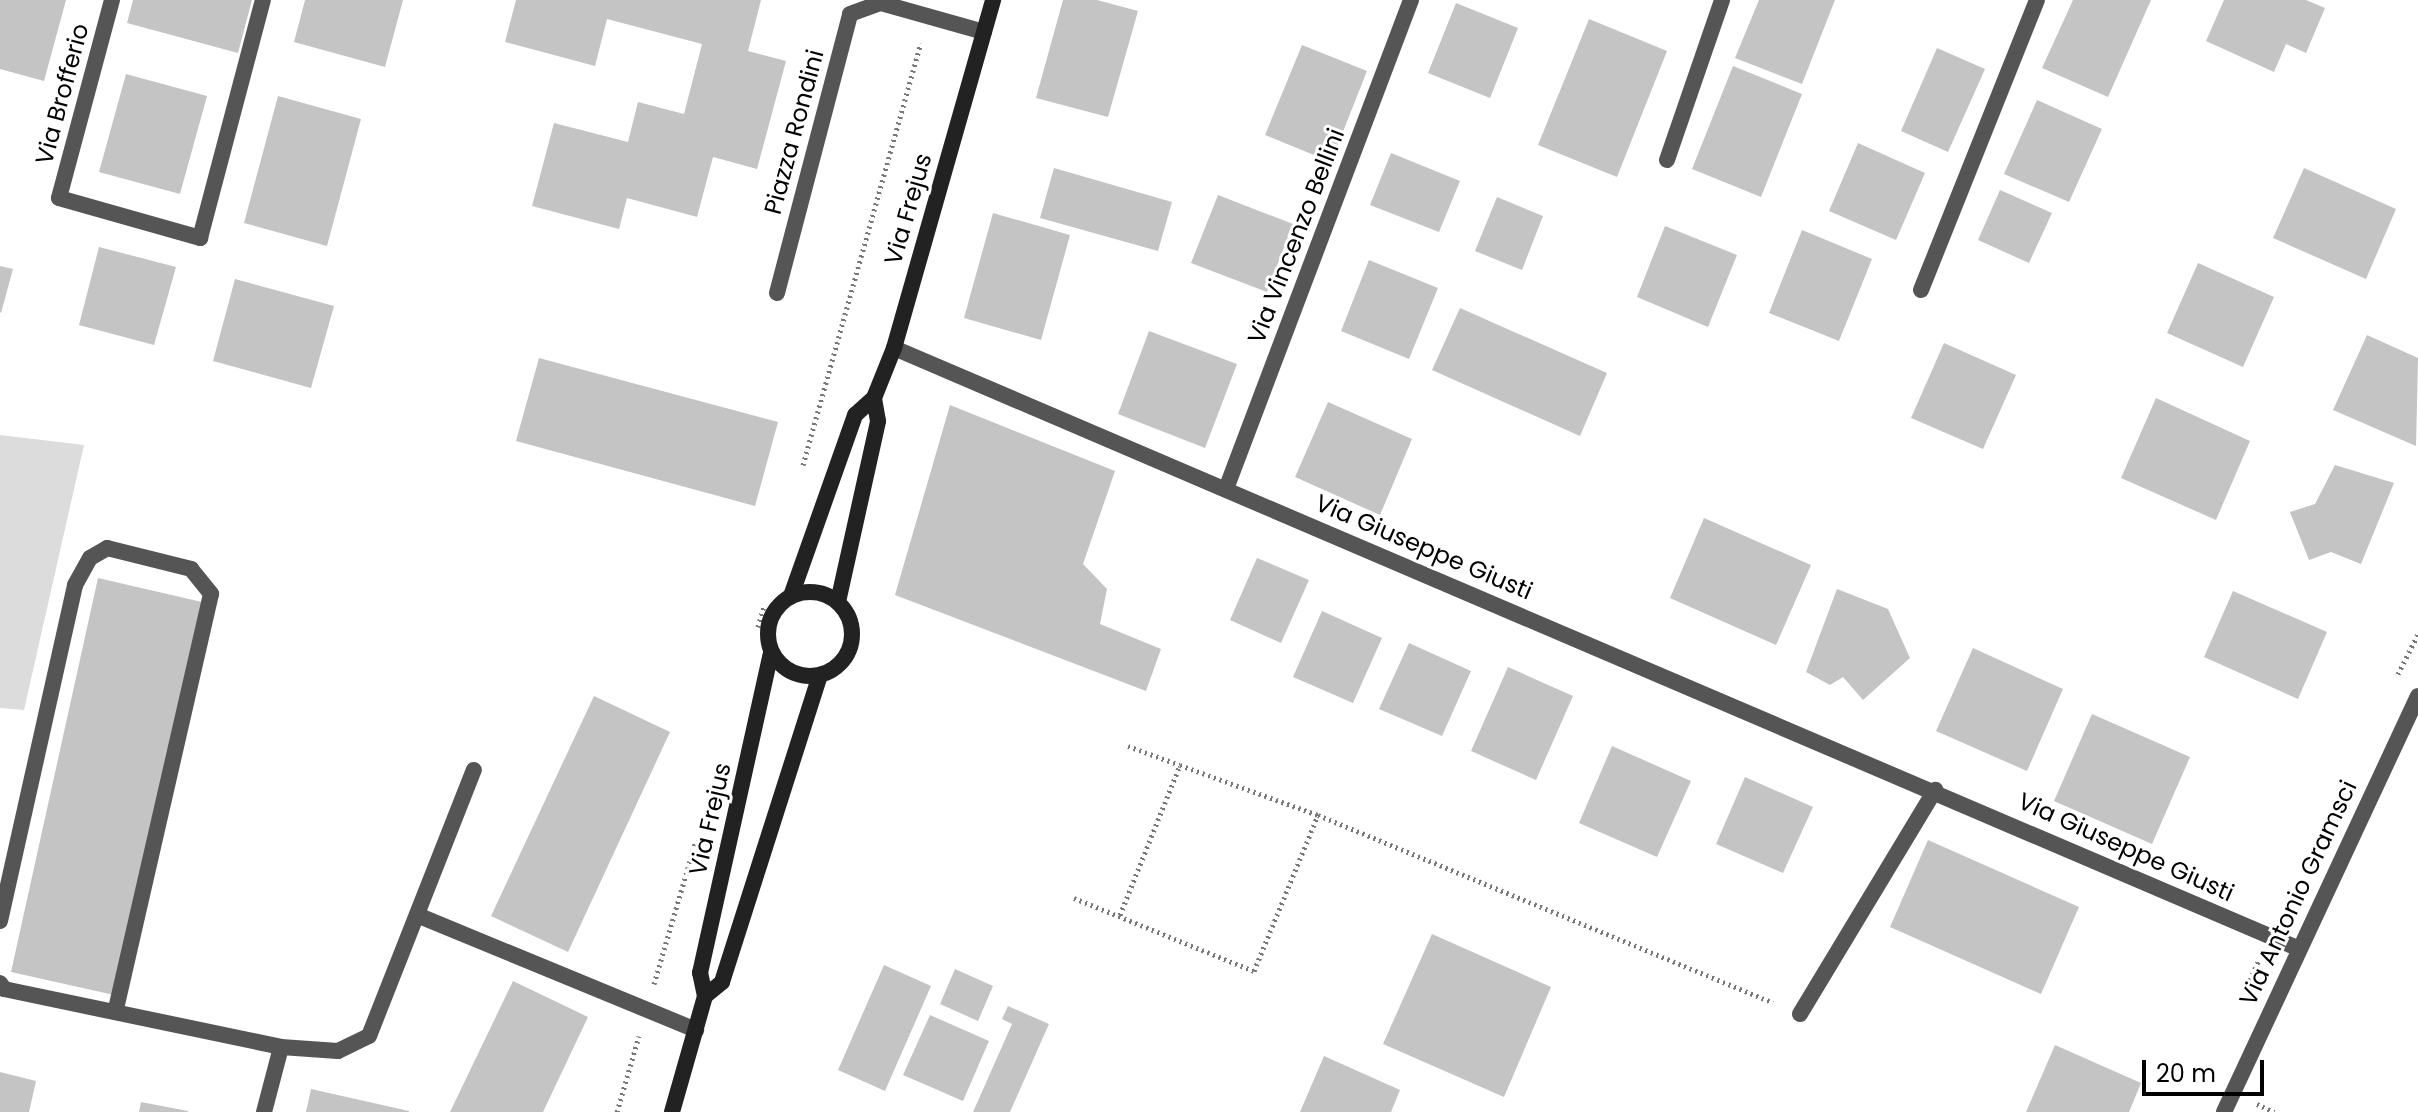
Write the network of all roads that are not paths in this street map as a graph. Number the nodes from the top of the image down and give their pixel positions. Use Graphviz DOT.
graph roads {
  1 [pos="112,0"];
  2 [pos="263,0"];
  3 [pos="993,0"];
  4 [pos="1411,0"];
  5 [pos="1722,0"];
  6 [pos="2037,0"];
  7 [pos="882,2"];
  8 [pos="984,32"];
  9 [pos="1667,160"];
  10 [pos="1921,290"];
  11 [pos="777,293"];
  12 [pos="894,348"];
  13 [pos="874,398"];
  14 [pos="1226,489"];
  15 [pos="791,596"];
  16 [pos="838,602"];
  17 [pos="771,653"];
  18 [pos="820,675"];
  19 [pos="2418,696"];
  20 [pos="474,770"];
  21 [pos="1935,790"];
  22 [pos="417,915"];
  23 [pos="0,921"];
  24 [pos="2297,948"];
  25 [pos="0,983"];
  26 [pos="705,996"];
  27 [pos="116,1010"];
  28 [pos="1800,1014"];
  29 [pos="696,1030"];
  30 [pos="281,1047"];
  31 [pos="264,1112"];
  32 [pos="672,1112"];
  33 [pos="2224,1112"];
  1 -- 2 [label="street, Via Brofferio"];
  3 -- 8 [label="street, Via Frejus"];
  4 -- 14 [label="street, Via Vincenzo Bellini"];
  5 -- 9 [label="street"];
  6 -- 10 [label="street"];
  7 -- 8 [label="street"];
  7 -- 11 [label="street, Piazza Rondini"];
  8 -- 12 [label="street, Via Frejus"];
  12 -- 13 [label="street, Via Frejus"];
  12 -- 14 [label="street, Via Giuseppe Giusti"];
  13 -- 15 [label="street, Via Frejus"];
  13 -- 16 [label="street, Via Frejus"];
  14 -- 21 [label="street, Via Giuseppe Giusti"];
  15 -- 16 [label="street"];
  15 -- 17 [label="street"];
  16 -- 18 [label="street"];
  17 -- 18 [label="street"];
  17 -- 26 [label="street, Via Frejus"];
  18 -- 26 [label="street, Via Frejus"];
  19 -- 24 [label="street, Via Antonio Gramsci"];
  20 -- 22 [label="street"];
  21 -- 24 [label="street, Via Giuseppe Giusti"];
  21 -- 28 [label="street"];
  22 -- 29 [label="street"];
  22 -- 30 [label="street"];
  23 -- 27 [label="street"];
  24 -- 33 [label="street, Via Antonio Gramsci"];
  25 -- 27 [label="street"];
  26 -- 29 [label="street, Via Frejus"];
  27 -- 30 [label="street"];
  29 -- 32 [label="street, Via Frejus"];
  30 -- 31 [label="street"];
}
